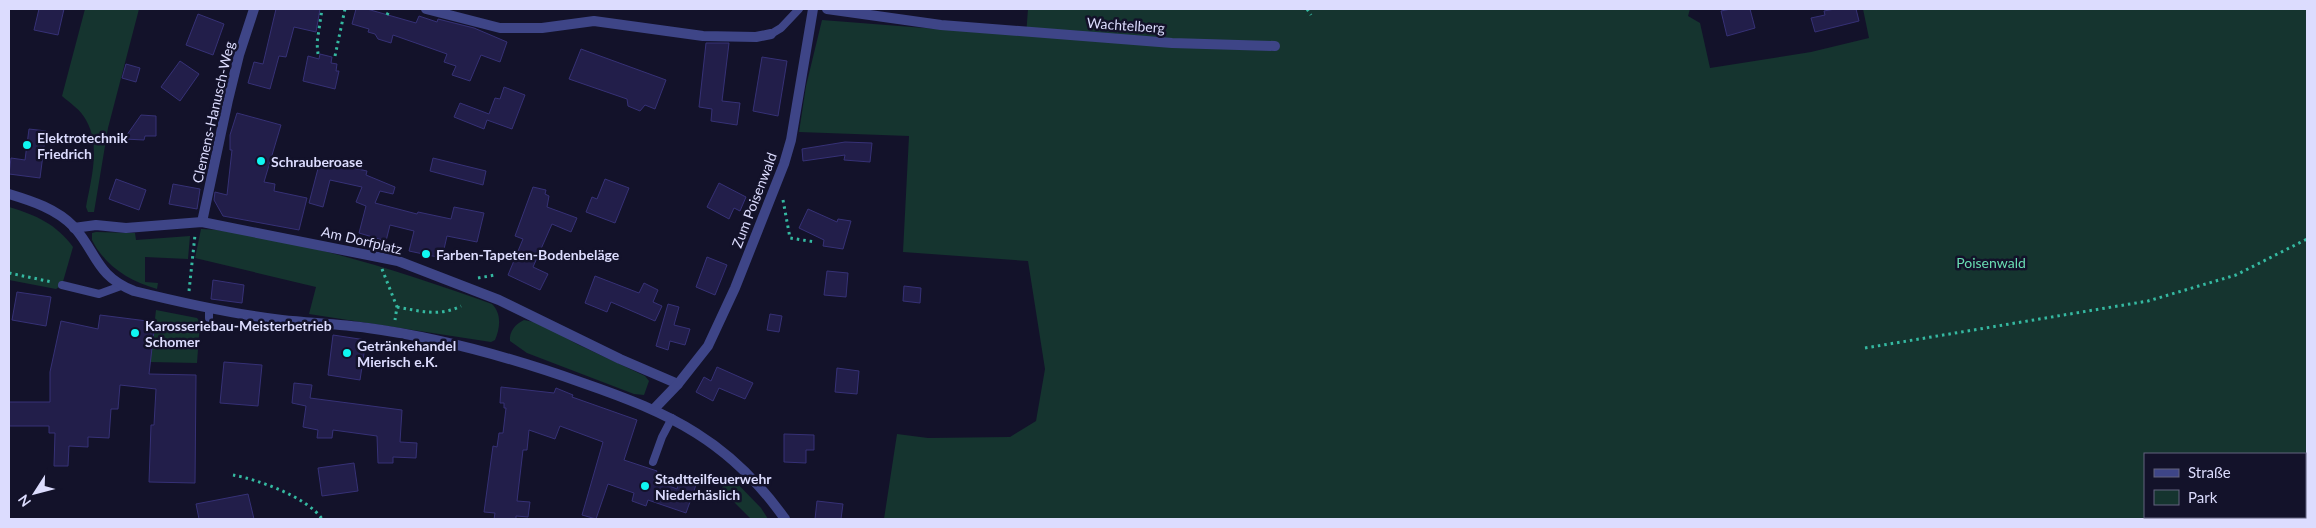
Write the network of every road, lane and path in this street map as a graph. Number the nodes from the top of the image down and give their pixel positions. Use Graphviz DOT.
graph roads {
  1 [pos="254,9"];
  2 [pos="322,9"];
  3 [pos="345,9"];
  4 [pos="390,9"];
  5 [pos="426,9"];
  6 [pos="799,9"];
  7 [pos="813,9"];
  8 [pos="827,9"];
  9 [pos="1307,9"];
  10 [pos="388,15"];
  11 [pos="1311,15"];
  12 [pos="771,34"];
  13 [pos="1275,46"];
  14 [pos="318,54"];
  15 [pos="335,56"];
  16 [pos="777,182"];
  17 [pos="9,194"];
  18 [pos="199,221"];
  19 [pos="74,228"];
  20 [pos="2307,239"];
  21 [pos="815,242"];
  22 [pos="376,255"];
  23 [pos="9,273"];
  24 [pos="62,285"];
  25 [pos="121,286"];
  26 [pos="188,304"];
  27 [pos="461,306"];
  28 [pos="397,307"];
  29 [pos="394,333"];
  30 [pos="1865,348"];
  31 [pos="678,384"];
  32 [pos="654,409"];
  33 [pos="672,418"];
  34 [pos="653,462"];
  35 [pos="233,475"];
  36 [pos="322,519"];
  37 [pos="785,519"];
  1 -- 18 [label="street, Clemens-Hanusch-Weg"];
  2 -- 14 [label="path"];
  3 -- 15 [label="path"];
  4 -- 10 [label="path"];
  5 -- 12 [label="street"];
  6 -- 12 [label="lane"];
  7 -- 16 [label="street, Zum Poisenwald"];
  8 -- 13 [label="street, Wachtelberg"];
  9 -- 11 [label="path"];
  16 -- 21 [label="path"];
  16 -- 31 [label="street, Zum Poisenwald"];
  17 -- 19 [label="street"];
  18 -- 19 [label="street, Am Dorfplatz"];
  18 -- 22 [label="street, Am Dorfplatz"];
  18 -- 26 [label="path"];
  19 -- 25 [label="street"];
  20 -- 30 [label="path"];
  22 -- 28 [label="path"];
  22 -- 31 [label="street, Am Dorfplatz"];
  23 -- 24 [label="path"];
  24 -- 25 [label="lane"];
  25 -- 26 [label="street"];
  26 -- 29 [label="street"];
  27 -- 28 [label="path"];
  28 -- 29 [label="path"];
  29 -- 32 [label="street"];
  31 -- 32 [label="street"];
  32 -- 33 [label="street"];
  33 -- 34 [label="lane"];
  33 -- 37 [label="street"];
  35 -- 36 [label="path"];
}
